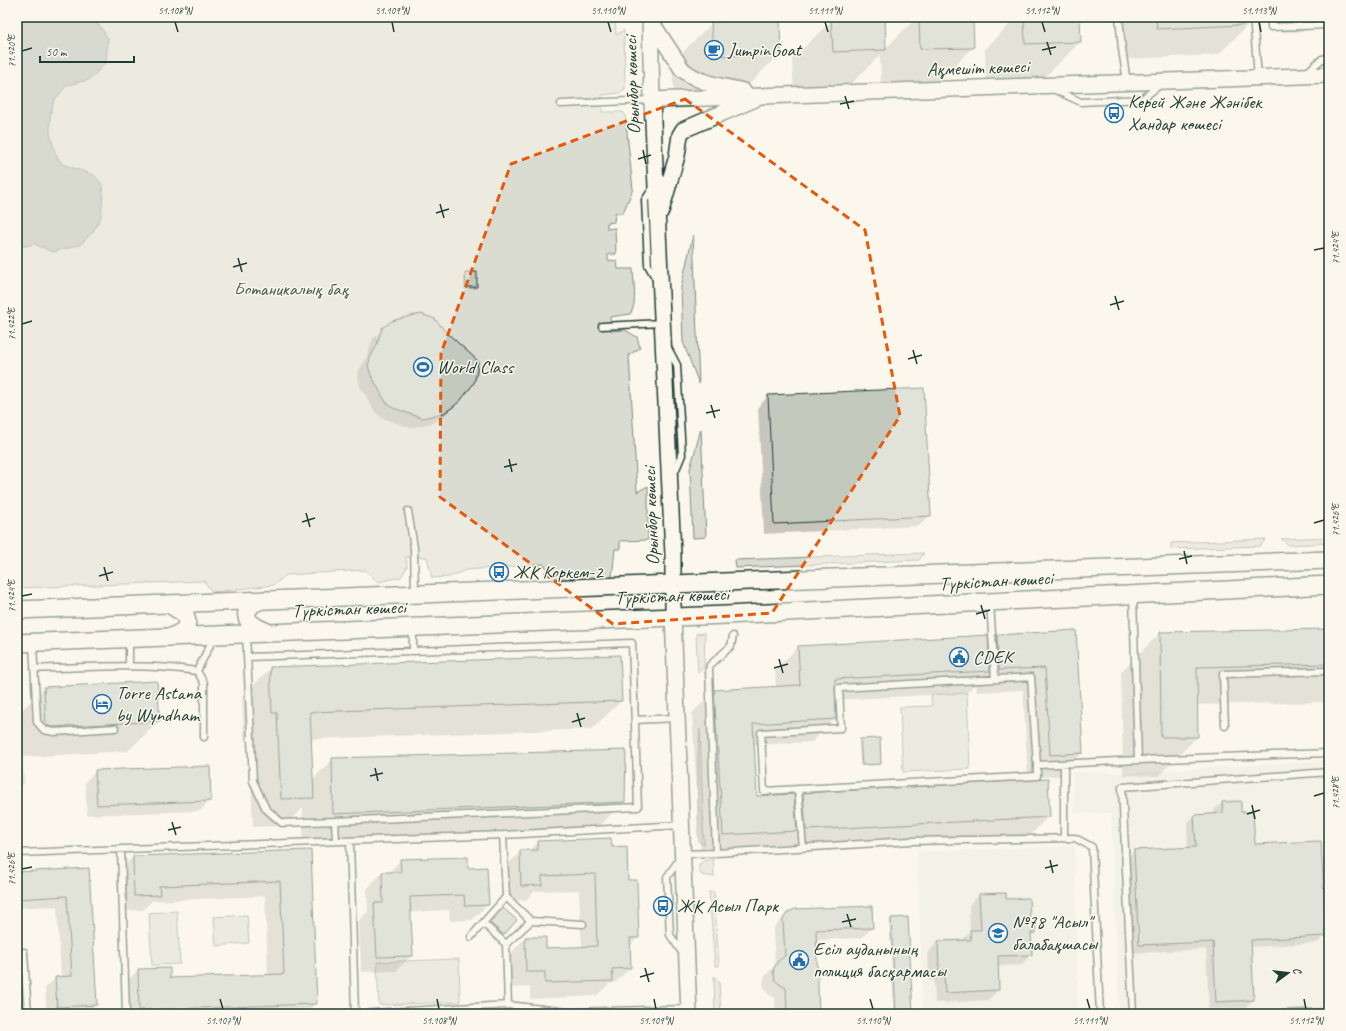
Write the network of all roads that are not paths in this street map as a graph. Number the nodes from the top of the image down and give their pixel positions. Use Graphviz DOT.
graph roads {
  1 [pos="1120,17"];
  2 [pos="1253,17"];
  3 [pos="1271,17"];
  4 [pos="650,18"];
  5 [pos="1329,25"];
  6 [pos="1329,58"];
  7 [pos="1329,75"];
  8 [pos="1302,76"];
  9 [pos="1258,78"];
  10 [pos="1164,81"];
  11 [pos="1127,82"];
  12 [pos="1046,85"];
  13 [pos="763,96"];
  14 [pos="652,100"];
  15 [pos="561,104"];
  16 [pos="656,184"];
  17 [pos="658,222"];
  18 [pos="661,287"];
  19 [pos="662,323"];
  20 [pos="602,326"];
  21 [pos="408,511"];
  22 [pos="1329,560"];
  23 [pos="673,584"];
  24 [pos="1329,585"];
  25 [pos="416,594"];
  26 [pos="1133,595"];
  27 [pos="262,600"];
  28 [pos="990,602"];
  29 [pos="169,604"];
  30 [pos="17,610"];
  31 [pos="673,616"];
  32 [pos="413,628"];
  33 [pos="270,633"];
  34 [pos="246,634"];
  35 [pos="216,635"];
  36 [pos="733,636"];
  37 [pos="172,637"];
  38 [pos="128,638"];
  39 [pos="25,642"];
  40 [pos="413,651"];
  41 [pos="247,657"];
  42 [pos="129,666"];
  43 [pos="34,669"];
  44 [pos="197,671"];
  45 [pos="1329,671"];
  46 [pos="995,679"];
  47 [pos="677,718"];
  48 [pos="635,720"];
  49 [pos="1225,726"];
  50 [pos="115,728"];
  51 [pos="204,737"];
  52 [pos="1329,753"];
  53 [pos="1138,760"];
  54 [pos="1064,764"];
  55 [pos="1037,765"];
  56 [pos="1329,772"];
  57 [pos="798,789"];
  58 [pos="335,821"];
  59 [pos="681,825"];
  60 [pos="504,835"];
  61 [pos="1064,837"];
  62 [pos="336,841"];
  63 [pos="350,841"];
  64 [pos="803,848"];
  65 [pos="121,849"];
  66 [pos="716,853"];
  67 [pos="17,854"];
  68 [pos="683,854"];
  69 [pos="506,897"];
  70 [pos="531,921"];
  71 [pos="483,923"];
  72 [pos="583,924"];
  73 [pos="471,937"];
  74 [pos="506,944"];
  75 [pos="24,952"];
  76 [pos="508,1005"];
  77 [pos="689,1011"];
  78 [pos="1329,1012"];
  79 [pos="569,1013"];
  80 [pos="28,1014"];
  81 [pos="126,1014"];
  82 [pos="346,1014"];
  83 [pos="355,1014"];
  84 [pos="1100,1014"];
  85 [pos="1133,1014"];
  86 [pos="1282,1014"];
  1 -- 11 [label="lane"];
  2 -- 9 [label="lane"];
  3 -- 5 [label="lane"];
  4 -- 13 [label="street"];
  4 -- 14 [label="street, Орынбор көшесі"];
  6 -- 8 [label="lane"];
  7 -- 8 [label="street, Ақмешіт көшесі"];
  8 -- 9 [label="street, Ақмешіт көшесі"];
  9 -- 10 [label="street, Ақмешіт көшесі"];
  10 -- 11 [label="street, Ақмешіт көшесі"];
  10 -- 12 [label="lane"];
  11 -- 12 [label="street, Ақмешіт көшесі"];
  12 -- 13 [label="street, Ақмешіт көшесі"];
  13 -- 14 [label="street, Ақмешіт көшесі"];
  13 -- 17 [label="street"];
  14 -- 15 [label="lane"];
  14 -- 16 [label="street, Орынбор көшесі"];
  16 -- 17 [label="street, Орынбор көшесі"];
  16 -- 18 [label="lane"];
  17 -- 18 [label="street, Орынбор көшесі"];
  18 -- 19 [label="street, Орынбор көшесі"];
  19 -- 20 [label="lane"];
  19 -- 23 [label="street, Орынбор көшесі"];
  21 -- 25 [label="lane"];
  22 -- 23 [label="main road, Түркістан көшесі"];
  23 -- 25 [label="main road, Түркістан көшесі"];
  23 -- 31 [label="street, Орынбор көшесі"];
  24 -- 26 [label="main road, Түркістан көшесі"];
  25 -- 27 [label="main road, Түркістан көшесі"];
  26 -- 28 [label="main road, Түркістан көшесі"];
  26 -- 53 [label="lane"];
  27 -- 29 [label="main road, Түркістан көшесі"];
  27 -- 33 [label="main road"];
  28 -- 31 [label="main road, Түркістан көшесі"];
  28 -- 46 [label="lane"];
  29 -- 30 [label="main road, Түркістан көшесі"];
  29 -- 37 [label="main road"];
  31 -- 32 [label="main road, Түркістан көшесі"];
  31 -- 47 [label="street, Орынбор көшесі"];
  32 -- 33 [label="main road, Түркістан көшесі"];
  32 -- 40 [label="lane"];
  33 -- 34 [label="main road, Түркістан көшесі"];
  34 -- 35 [label="main road, Түркістан көшесі"];
  34 -- 41 [label="lane"];
  35 -- 37 [label="main road, Түркістан көшесі"];
  35 -- 44 [label="lane"];
  36 -- 66 [label="lane"];
  37 -- 38 [label="main road, Түркістан көшесі"];
  38 -- 39 [label="main road, Түркістан көшесі"];
  38 -- 42 [label="lane"];
  39 -- 43 [label="lane"];
  40 -- 41 [label="lane"];
  40 -- 48 [label="lane"];
  41 -- 58 [label="lane"];
  42 -- 43 [label="lane"];
  42 -- 44 [label="lane"];
  43 -- 50 [label="lane"];
  44 -- 51 [label="lane"];
  45 -- 49 [label="lane"];
  46 -- 55 [label="lane"];
  46 -- 57 [label="lane"];
  47 -- 48 [label="lane"];
  47 -- 59 [label="street, Орынбор көшесі"];
  48 -- 58 [label="lane"];
  52 -- 53 [label="lane"];
  53 -- 54 [label="lane"];
  54 -- 55 [label="lane"];
  54 -- 61 [label="lane"];
  55 -- 57 [label="lane"];
  56 -- 85 [label="lane"];
  57 -- 64 [label="lane"];
  58 -- 62 [label="lane"];
  59 -- 60 [label="lane"];
  59 -- 68 [label="street, Орынбор көшесі"];
  60 -- 63 [label="lane"];
  60 -- 69 [label="lane"];
  61 -- 64 [label="lane"];
  61 -- 84 [label="lane"];
  62 -- 63 [label="lane"];
  62 -- 65 [label="lane"];
  63 -- 83 [label="lane"];
  64 -- 66 [label="lane"];
  65 -- 67 [label="lane"];
  65 -- 81 [label="lane"];
  66 -- 68 [label="lane"];
  68 -- 77 [label="street, Орынбор көшесі"];
  69 -- 70 [label="lane"];
  69 -- 71 [label="lane"];
  70 -- 72 [label="lane"];
  70 -- 74 [label="lane"];
  71 -- 73 [label="lane"];
  71 -- 74 [label="lane"];
  74 -- 76 [label="lane"];
  75 -- 80 [label="lane"];
  76 -- 79 [label="lane"];
  76 -- 83 [label="lane"];
  77 -- 79 [label="lane"];
  78 -- 86 [label="lane"];
  82 -- 83 [label="lane"];
}
